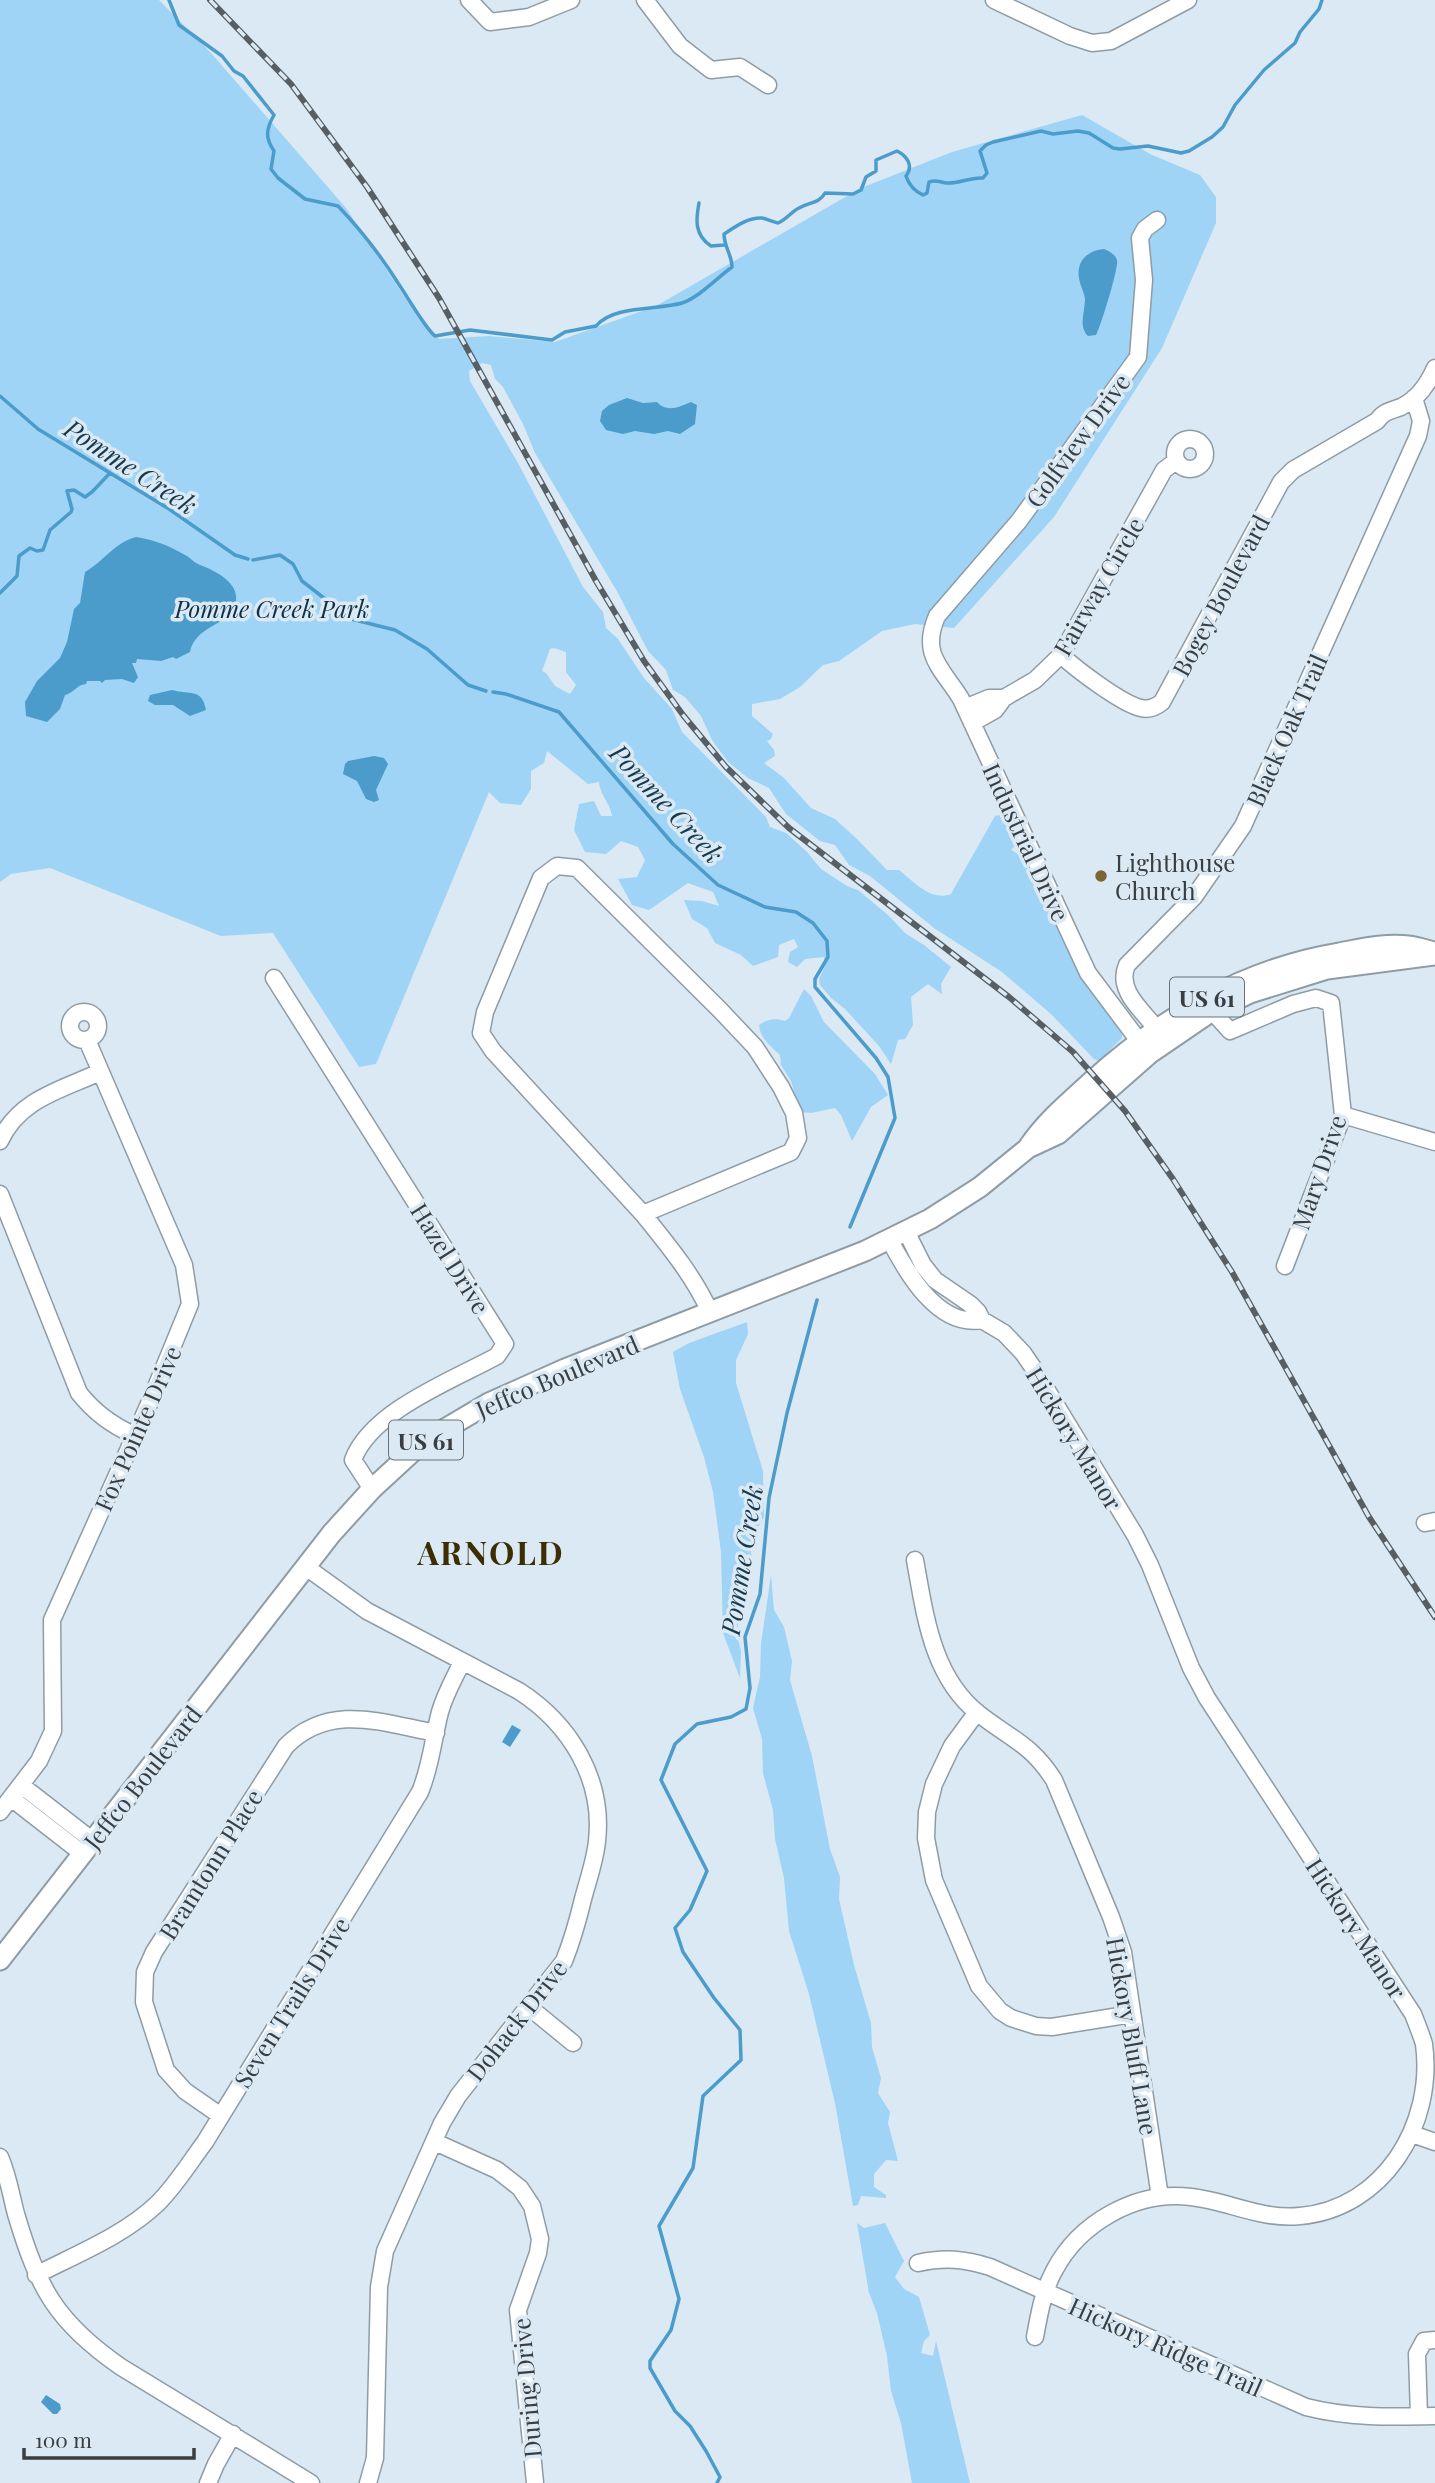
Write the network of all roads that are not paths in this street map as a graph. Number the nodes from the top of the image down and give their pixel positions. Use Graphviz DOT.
graph roads {
  1 [pos="469,0"];
  2 [pos="571,0"];
  3 [pos="645,0"];
  4 [pos="994,0"];
  5 [pos="1188,0"];
  6 [pos="768,85"];
  7 [pos="1157,220"];
  8 [pos="1435,368"];
  9 [pos="1414,398"];
  10 [pos="1177,461"];
  11 [pos="931,637"];
  12 [pos="1061,655"];
  13 [pos="969,715"];
  14 [pos="1435,954"];
  15 [pos="274,978"];
  16 [pos="1212,1011"];
  17 [pos="1156,1028"];
  18 [pos="87,1040"];
  19 [pos="1139,1041"];
  20 [pos="100,1072"];
  21 [pos="1343,1115"];
  22 [pos="0,1142"];
  23 [pos="1435,1142"];
  24 [pos="1028,1148"];
  25 [pos="0,1194"];
  26 [pos="643,1214"];
  27 [pos="898,1235"];
  28 [pos="1285,1266"];
  29 [pos="710,1312"];
  30 [pos="134,1435"];
  31 [pos="372,1489"];
  32 [pos="915,1560"];
  33 [pos="306,1567"];
  34 [pos="462,1662"];
  35 [pos="977,1713"];
  36 [pos="436,1733"];
  37 [pos="16,1792"];
  38 [pos="0,1812"];
  39 [pos="88,1847"];
  40 [pos="0,1960"];
  41 [pos="529,2007"];
  42 [pos="1132,2014"];
  43 [pos="573,2043"];
  44 [pos="221,2116"];
  45 [pos="1415,2135"];
  46 [pos="435,2142"];
  47 [pos="1435,2143"];
  48 [pos="0,2157"];
  49 [pos="1160,2197"];
  50 [pos="918,2263"];
  51 [pos="36,2275"];
  52 [pos="1046,2292"];
  53 [pos="1035,2337"];
  54 [pos="1435,2340"];
  55 [pos="1427,2416"];
  56 [pos="233,2434"];
  57 [pos="208,2483"];
  58 [pos="311,2483"];
  59 [pos="368,2483"];
  60 [pos="535,2483"];
  1 -- 2 [label="street"];
  3 -- 6 [label="street"];
  4 -- 5 [label="street"];
  7 -- 11 [label="street, Golfview Drive"];
  8 -- 9 [label="street, Bogey Boulevard"];
  9 -- 12 [label="street, Bogey Boulevard"];
  9 -- 17 [label="street, Black Oak Trail"];
  10 -- 12 [label="street, Fairway Circle"];
  11 -- 13 [label="street, Industrial Drive"];
  12 -- 13 [label="street, Fairway Circle"];
  13 -- 19 [label="street, Industrial Drive"];
  14 -- 16 [label="main road, Jeffco Boulevard / US 61"];
  14 -- 17 [label="main road, Jeffco Boulevard / US 61"];
  15 -- 31 [label="street, Hazel Drive"];
  16 -- 21 [label="street, Mary Drive"];
  16 -- 24 [label="main road, Jeffco Boulevard / US 61"];
  17 -- 19 [label="main road, Jeffco Boulevard / US 61"];
  18 -- 20 [label="street, Fox Pointe Drive"];
  19 -- 24 [label="main road, Jeffco Boulevard / US 61"];
  20 -- 22 [label="street"];
  20 -- 30 [label="street, Fox Pointe Drive"];
  21 -- 23 [label="street"];
  21 -- 28 [label="street, Mary Drive"];
  24 -- 27 [label="main road, Jeffco Boulevard / US 61"];
  25 -- 30 [label="street"];
  26 -- 26 [label="street"];
  26 -- 29 [label="street"];
  27 -- 29 [label="main road, Jeffco Boulevard / US 61"];
  27 -- 45 [label="street, Hickory Manor"];
  29 -- 31 [label="main road, Jeffco Boulevard / US 61"];
  30 -- 37 [label="street, Fox Pointe Drive"];
  31 -- 33 [label="main road, Jeffco Boulevard / US 61"];
  32 -- 35 [label="street, Hickory Bluff Lane"];
  33 -- 34 [label="street, Dohack Drive"];
  33 -- 39 [label="main road, Jeffco Boulevard / US 61"];
  34 -- 36 [label="street, Seven Trails Drive"];
  34 -- 41 [label="street, Dohack Drive"];
  35 -- 42 [label="street, Hickory Bluff Lane"];
  35 -- 42 [label="street"];
  36 -- 44 [label="street, Seven Trails Drive"];
  36 -- 44 [label="street, Bramtonn Place"];
  37 -- 38 [label="street, Fox Pointe Drive"];
  37 -- 39 [label="street"];
  39 -- 40 [label="main road, Jeffco Boulevard / US 61"];
  41 -- 43 [label="street"];
  41 -- 46 [label="street, Dohack Drive"];
  42 -- 49 [label="street, Hickory Bluff Lane"];
  44 -- 51 [label="street, Seven Trails Drive"];
  45 -- 47 [label="street"];
  45 -- 49 [label="street, Hickory Manor"];
  46 -- 59 [label="street, Dohack Drive"];
  46 -- 60 [label="street, During Drive"];
  48 -- 51 [label="street"];
  49 -- 52 [label="street, Hickory Manor"];
  50 -- 52 [label="street, Hickory Ridge Trail"];
  51 -- 56 [label="street"];
  52 -- 53 [label="street, Hickory Manor"];
  52 -- 55 [label="street, Hickory Ridge Trail"];
  54 -- 55 [label="street, Hickory Ridge Trail"];
  56 -- 57 [label="street"];
  56 -- 58 [label="street"];
}
